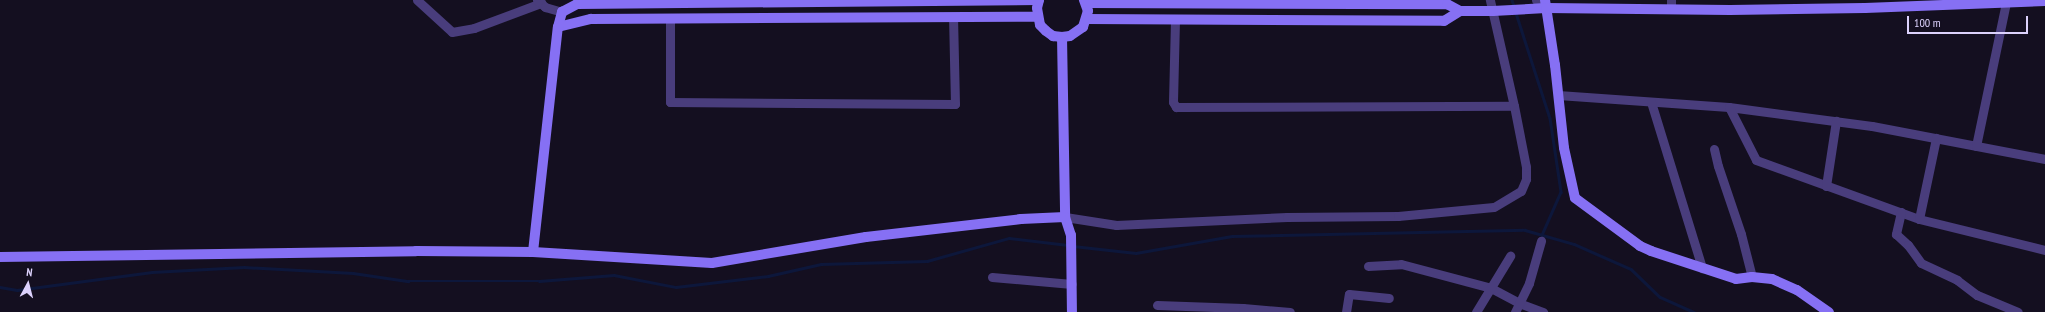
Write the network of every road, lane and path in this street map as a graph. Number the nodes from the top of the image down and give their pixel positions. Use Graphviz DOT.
graph roads {
  1 [pos="417,0"];
  2 [pos="1039,0"];
  3 [pos="1490,0"];
  4 [pos="1536,0"];
  5 [pos="776,1"];
  6 [pos="2045,1"];
  7 [pos="539,2"];
  8 [pos="1085,2"];
  9 [pos="1957,2"];
  10 [pos="2006,3"];
  11 [pos="1546,4"];
  12 [pos="1671,5"];
  13 [pos="1493,10"];
  14 [pos="1460,11"];
  15 [pos="562,12"];
  16 [pos="1037,17"];
  17 [pos="953,18"];
  18 [pos="670,19"];
  19 [pos="1086,19"];
  20 [pos="1175,20"];
  21 [pos="558,27"];
  22 [pos="1062,37"];
  23 [pos="1558,95"];
  24 [pos="1651,102"];
  25 [pos="1514,106"];
  26 [pos="1729,107"];
  27 [pos="1836,121"];
  28 [pos="1936,138"];
  29 [pos="1976,146"];
  30 [pos="1714,149"];
  31 [pos="2045,159"];
  32 [pos="1826,186"];
  33 [pos="1901,212"];
  34 [pos="1065,217"];
  35 [pos="1918,219"];
  36 [pos="1541,241"];
  37 [pos="2045,250"];
  38 [pos="533,252"];
  39 [pos="1510,256"];
  40 [pos="0,257"];
  41 [pos="1368,266"];
  42 [pos="1702,268"];
  43 [pos="992,277"];
  44 [pos="1752,277"];
  45 [pos="1072,280"];
  46 [pos="1491,288"];
  47 [pos="1389,298"];
  48 [pos="1519,303"];
  49 [pos="1157,305"];
  50 [pos="1195,309"];
  51 [pos="1243,310"];
  52 [pos="1072,312"];
  53 [pos="1290,312"];
  54 [pos="1346,312"];
  55 [pos="1476,312"];
  56 [pos="1515,312"];
  57 [pos="1543,312"];
  58 [pos="1829,312"];
  59 [pos="2018,312"];
  1 -- 7 [label="street"];
  2 -- 5 [label="street"];
  2 -- 16 [label="street"];
  3 -- 13 [label="street"];
  4 -- 11 [label="street"];
  5 -- 15 [label="street"];
  6 -- 10 [label="street"];
  7 -- 15 [label="street"];
  8 -- 14 [label="street"];
  8 -- 19 [label="street"];
  9 -- 10 [label="street"];
  9 -- 12 [label="street"];
  10 -- 29 [label="street"];
  11 -- 12 [label="street"];
  11 -- 13 [label="street"];
  11 -- 23 [label="street"];
  13 -- 14 [label="street"];
  13 -- 25 [label="street"];
  14 -- 20 [label="street"];
  15 -- 21 [label="street"];
  16 -- 17 [label="street"];
  16 -- 22 [label="street"];
  17 -- 18 [label="street"];
  17 -- 18 [label="street"];
  18 -- 21 [label="street"];
  19 -- 20 [label="street"];
  19 -- 22 [label="street"];
  20 -- 25 [label="street"];
  21 -- 38 [label="street"];
  22 -- 34 [label="street"];
  23 -- 24 [label="street"];
  23 -- 42 [label="street"];
  24 -- 26 [label="street"];
  24 -- 42 [label="street"];
  25 -- 34 [label="street"];
  26 -- 27 [label="street"];
  26 -- 32 [label="street"];
  27 -- 28 [label="street"];
  27 -- 32 [label="street"];
  28 -- 29 [label="street"];
  28 -- 35 [label="street"];
  29 -- 31 [label="street"];
  30 -- 44 [label="street"];
  32 -- 33 [label="street"];
  33 -- 35 [label="street"];
  33 -- 59 [label="street"];
  34 -- 38 [label="street"];
  34 -- 45 [label="street"];
  35 -- 37 [label="street"];
  36 -- 48 [label="street"];
  38 -- 40 [label="street"];
  39 -- 46 [label="street"];
  41 -- 46 [label="street"];
  42 -- 44 [label="street"];
  43 -- 45 [label="street"];
  44 -- 58 [label="street"];
  45 -- 52 [label="street"];
  46 -- 48 [label="street"];
  46 -- 55 [label="street"];
  47 -- 54 [label="street"];
  48 -- 56 [label="street"];
  48 -- 57 [label="street"];
  49 -- 50 [label="street"];
  50 -- 51 [label="street"];
  51 -- 53 [label="street"];
}
